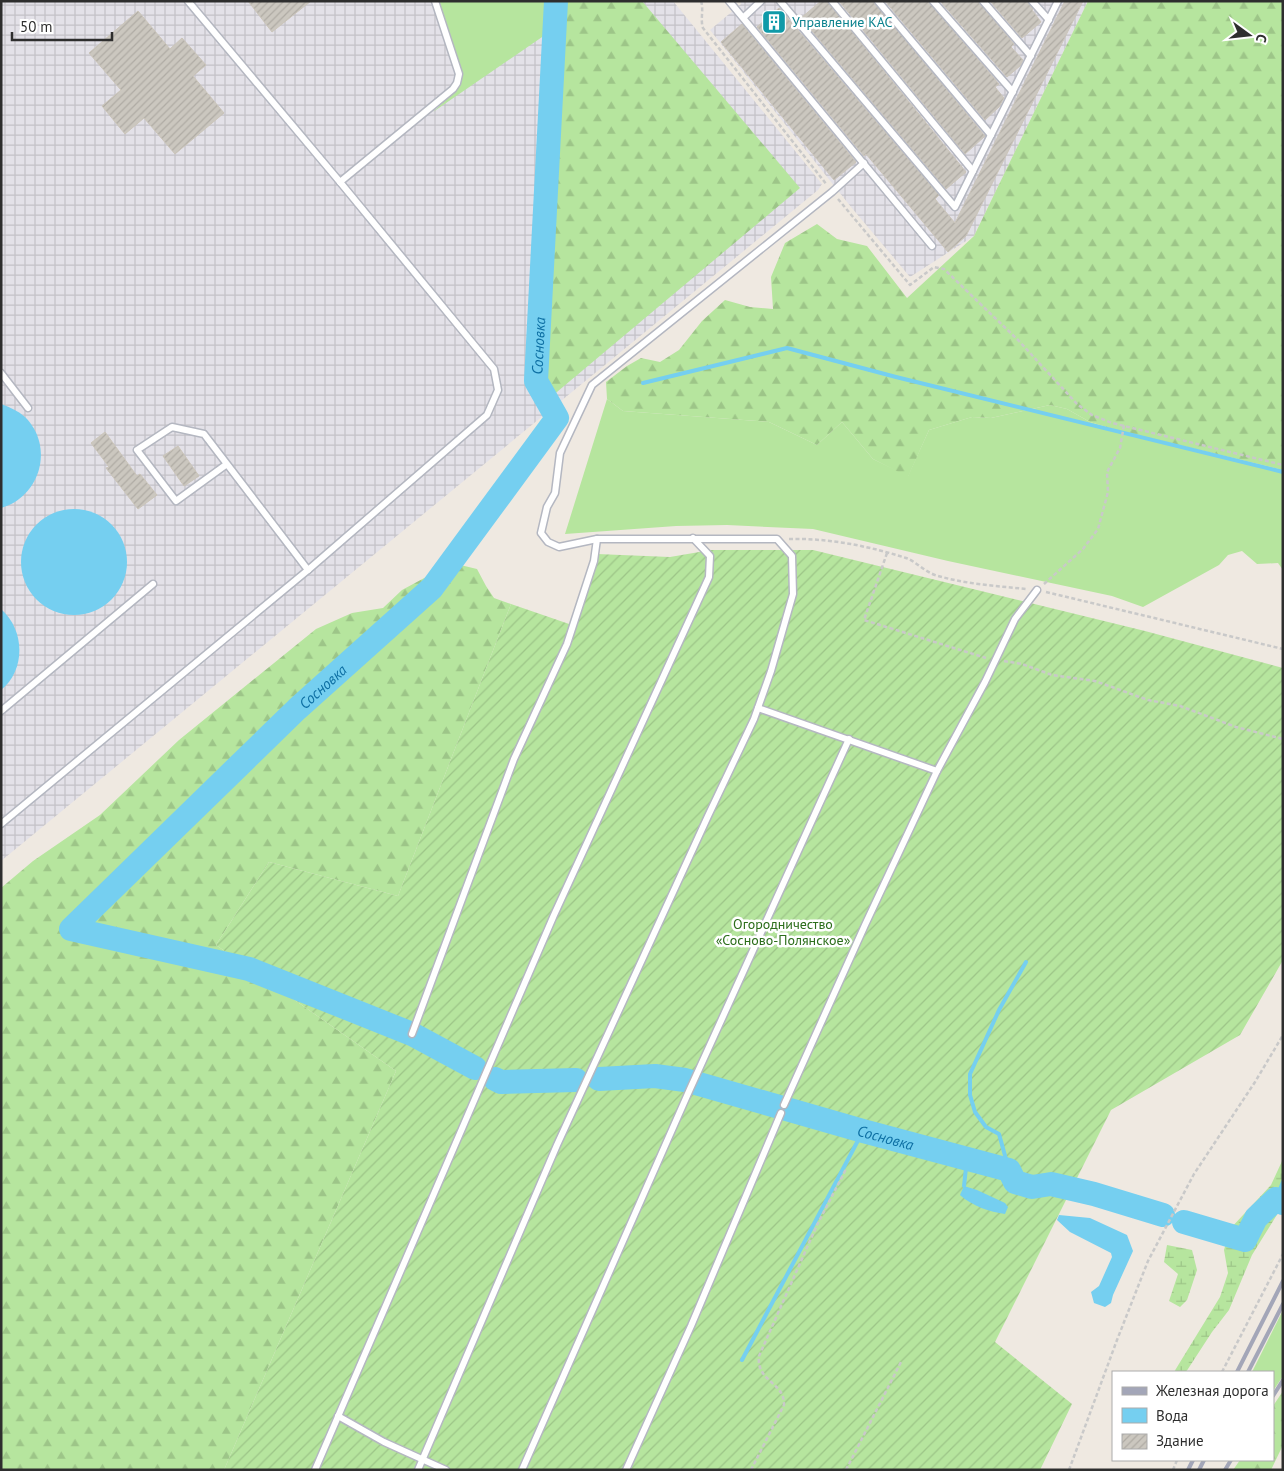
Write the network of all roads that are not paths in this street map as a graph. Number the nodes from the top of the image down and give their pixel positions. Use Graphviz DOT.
graph roads {
  1 [pos="188,1"];
  2 [pos="435,1"];
  3 [pos="729,1"];
  4 [pos="761,1"];
  5 [pos="780,1"];
  6 [pos="832,1"];
  7 [pos="878,1"];
  8 [pos="933,1"];
  9 [pos="983,1"];
  10 [pos="1032,1"];
  11 [pos="1058,1"];
  12 [pos="744,17"];
  13 [pos="1048,20"];
  14 [pos="1031,56"];
  15 [pos="1013,92"];
  16 [pos="992,135"];
  17 [pos="864,163"];
  18 [pos="973,171"];
  19 [pos="340,182"];
  20 [pos="932,246"];
  21 [pos="1,373"];
  22 [pos="28,408"];
  23 [pos="227,464"];
  24 [pos="694,538"];
  25 [pos="597,539"];
  26 [pos="308,570"];
  27 [pos="153,584"];
  28 [pos="1037,590"];
  29 [pos="758,708"];
  30 [pos="1,711"];
  31 [pos="849,739"];
  32 [pos="938,771"];
  33 [pos="1,824"];
  34 [pos="412,1034"];
  35 [pos="784,1104"];
  36 [pos="781,1113"];
  37 [pos="338,1416"];
  38 [pos="423,1459"];
  39 [pos="315,1470"];
  40 [pos="418,1470"];
  41 [pos="446,1470"];
  42 [pos="522,1470"];
  43 [pos="626,1470"];
  1 -- 19 [label="lane"];
  2 -- 19 [label="lane"];
  3 -- 12 [label="lane"];
  4 -- 12 [label="lane"];
  5 -- 18 [label="lane"];
  6 -- 18 [label="lane"];
  7 -- 16 [label="lane"];
  8 -- 15 [label="lane"];
  9 -- 14 [label="lane"];
  10 -- 13 [label="lane"];
  11 -- 13 [label="lane"];
  12 -- 17 [label="lane"];
  13 -- 14 [label="lane"];
  14 -- 15 [label="lane"];
  15 -- 16 [label="lane"];
  16 -- 18 [label="lane"];
  17 -- 20 [label="lane"];
  17 -- 25 [label="lane"];
  19 -- 26 [label="lane"];
  21 -- 22 [label="lane"];
  23 -- 23 [label="lane"];
  23 -- 26 [label="lane"];
  24 -- 25 [label="lane"];
  24 -- 29 [label="lane"];
  24 -- 37 [label="lane"];
  25 -- 34 [label="lane"];
  26 -- 33 [label="lane"];
  27 -- 30 [label="lane"];
  28 -- 32 [label="lane"];
  29 -- 31 [label="lane"];
  29 -- 38 [label="lane"];
  31 -- 32 [label="lane"];
  31 -- 42 [label="lane"];
  32 -- 35 [label="lane"];
  36 -- 43 [label="lane"];
  37 -- 38 [label="lane"];
  37 -- 39 [label="lane"];
  38 -- 40 [label="lane"];
  38 -- 41 [label="lane"];
}
